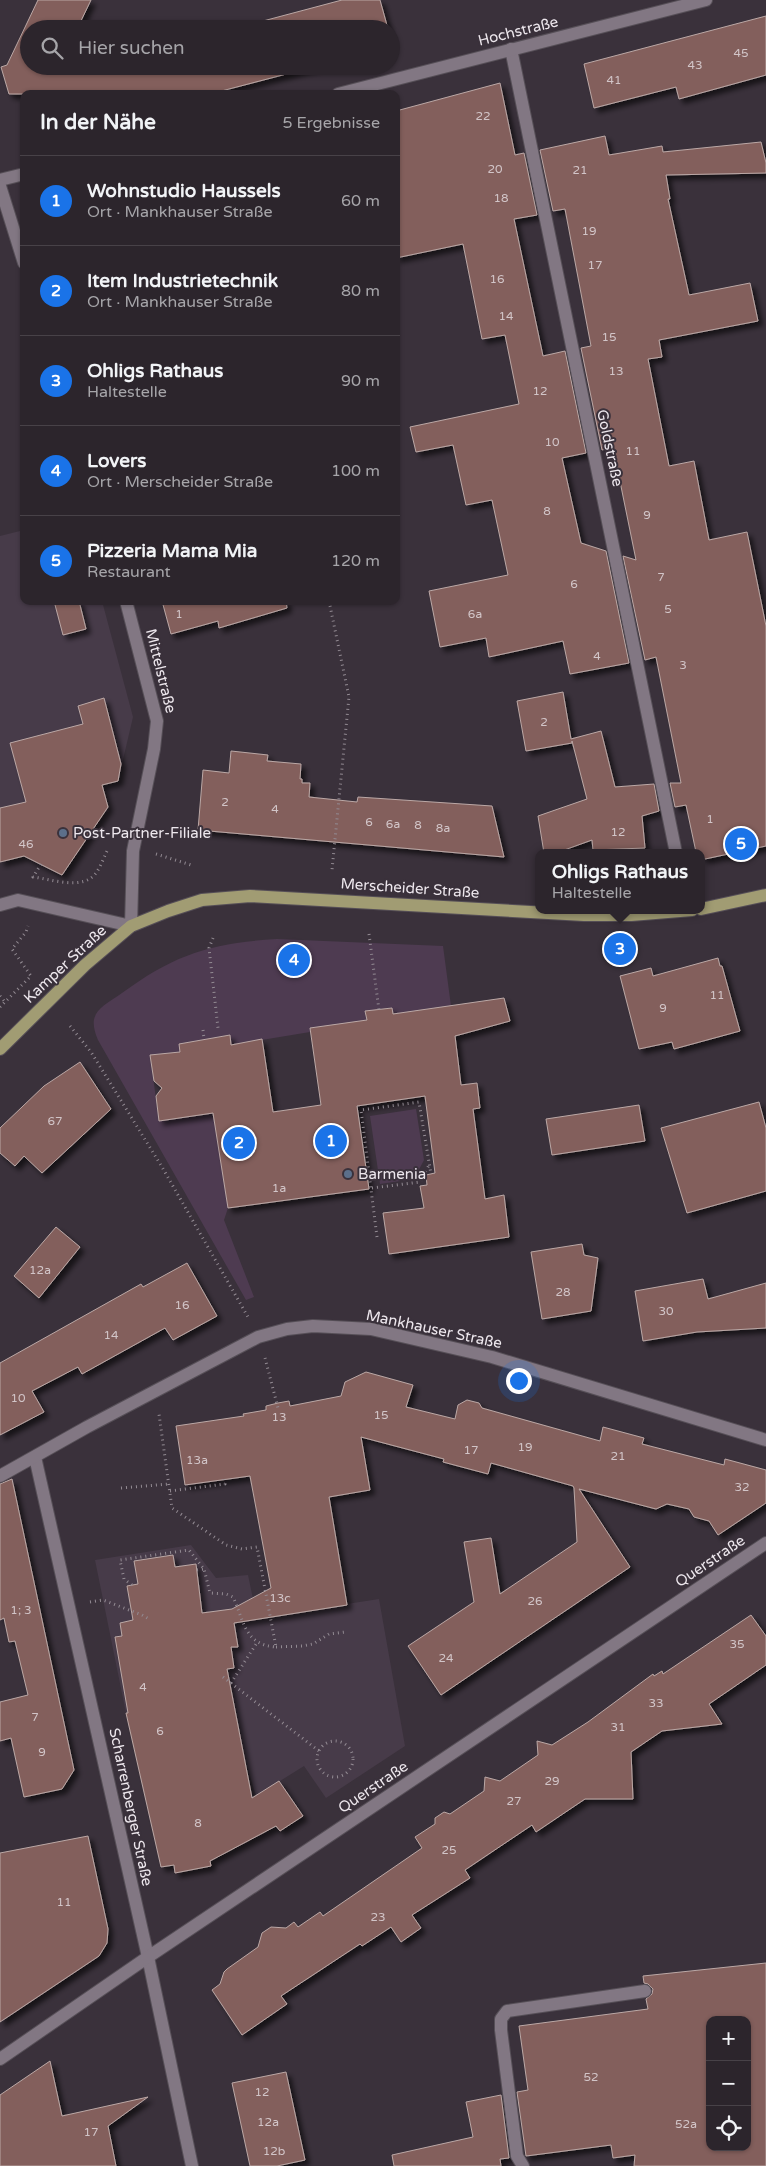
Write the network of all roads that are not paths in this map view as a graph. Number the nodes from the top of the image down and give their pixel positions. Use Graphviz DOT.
graph roads {
  1 [pos="706,0"];
  2 [pos="511,50"];
  3 [pos="354,90"];
  4 [pos="20,175"];
  5 [pos="0,180"];
  6 [pos="0,186"];
  7 [pos="20,250"];
  8 [pos="127,605"];
  9 [pos="675,849"];
  10 [pos="766,894"];
  11 [pos="0,905"];
  12 [pos="705,908"];
  13 [pos="535,912"];
  14 [pos="566,914"];
  15 [pos="643,914"];
  16 [pos="131,926"];
  17 [pos="0,1048"];
  18 [pos="766,1440"];
  19 [pos="35,1457"];
  20 [pos="0,1476"];
  21 [pos="766,1543"];
  22 [pos="148,1957"];
  23 [pos="645,1991"];
  24 [pos="0,2059"];
  25 [pos="192,2166"];
  26 [pos="523,2166"];
  1 -- 2 [label="street, Hochstraße"];
  2 -- 3 [label="street, Hochstraße"];
  2 -- 9 [label="street, Goldstraße"];
  4 -- 5 [label="street"];
  6 -- 7 [label="street"];
  8 -- 16 [label="street, Mittelstraße"];
  10 -- 12 [label="main road"];
  11 -- 16 [label="street"];
  13 -- 16 [label="main road, Merscheider Straße"];
  14 -- 15 [label="main road, Merscheider Straße"];
  16 -- 17 [label="main road, Kamper Straße"];
  18 -- 19 [label="street, Mankhauser Straße"];
  19 -- 20 [label="street, Mankhauser Straße"];
  19 -- 22 [label="street, Scharrenberger Straße"];
  21 -- 22 [label="street, Querstraße"];
  22 -- 24 [label="street, Querstraße"];
  22 -- 25 [label="street, Scharrenberger Straße"];
  23 -- 26 [label="street"];
}
